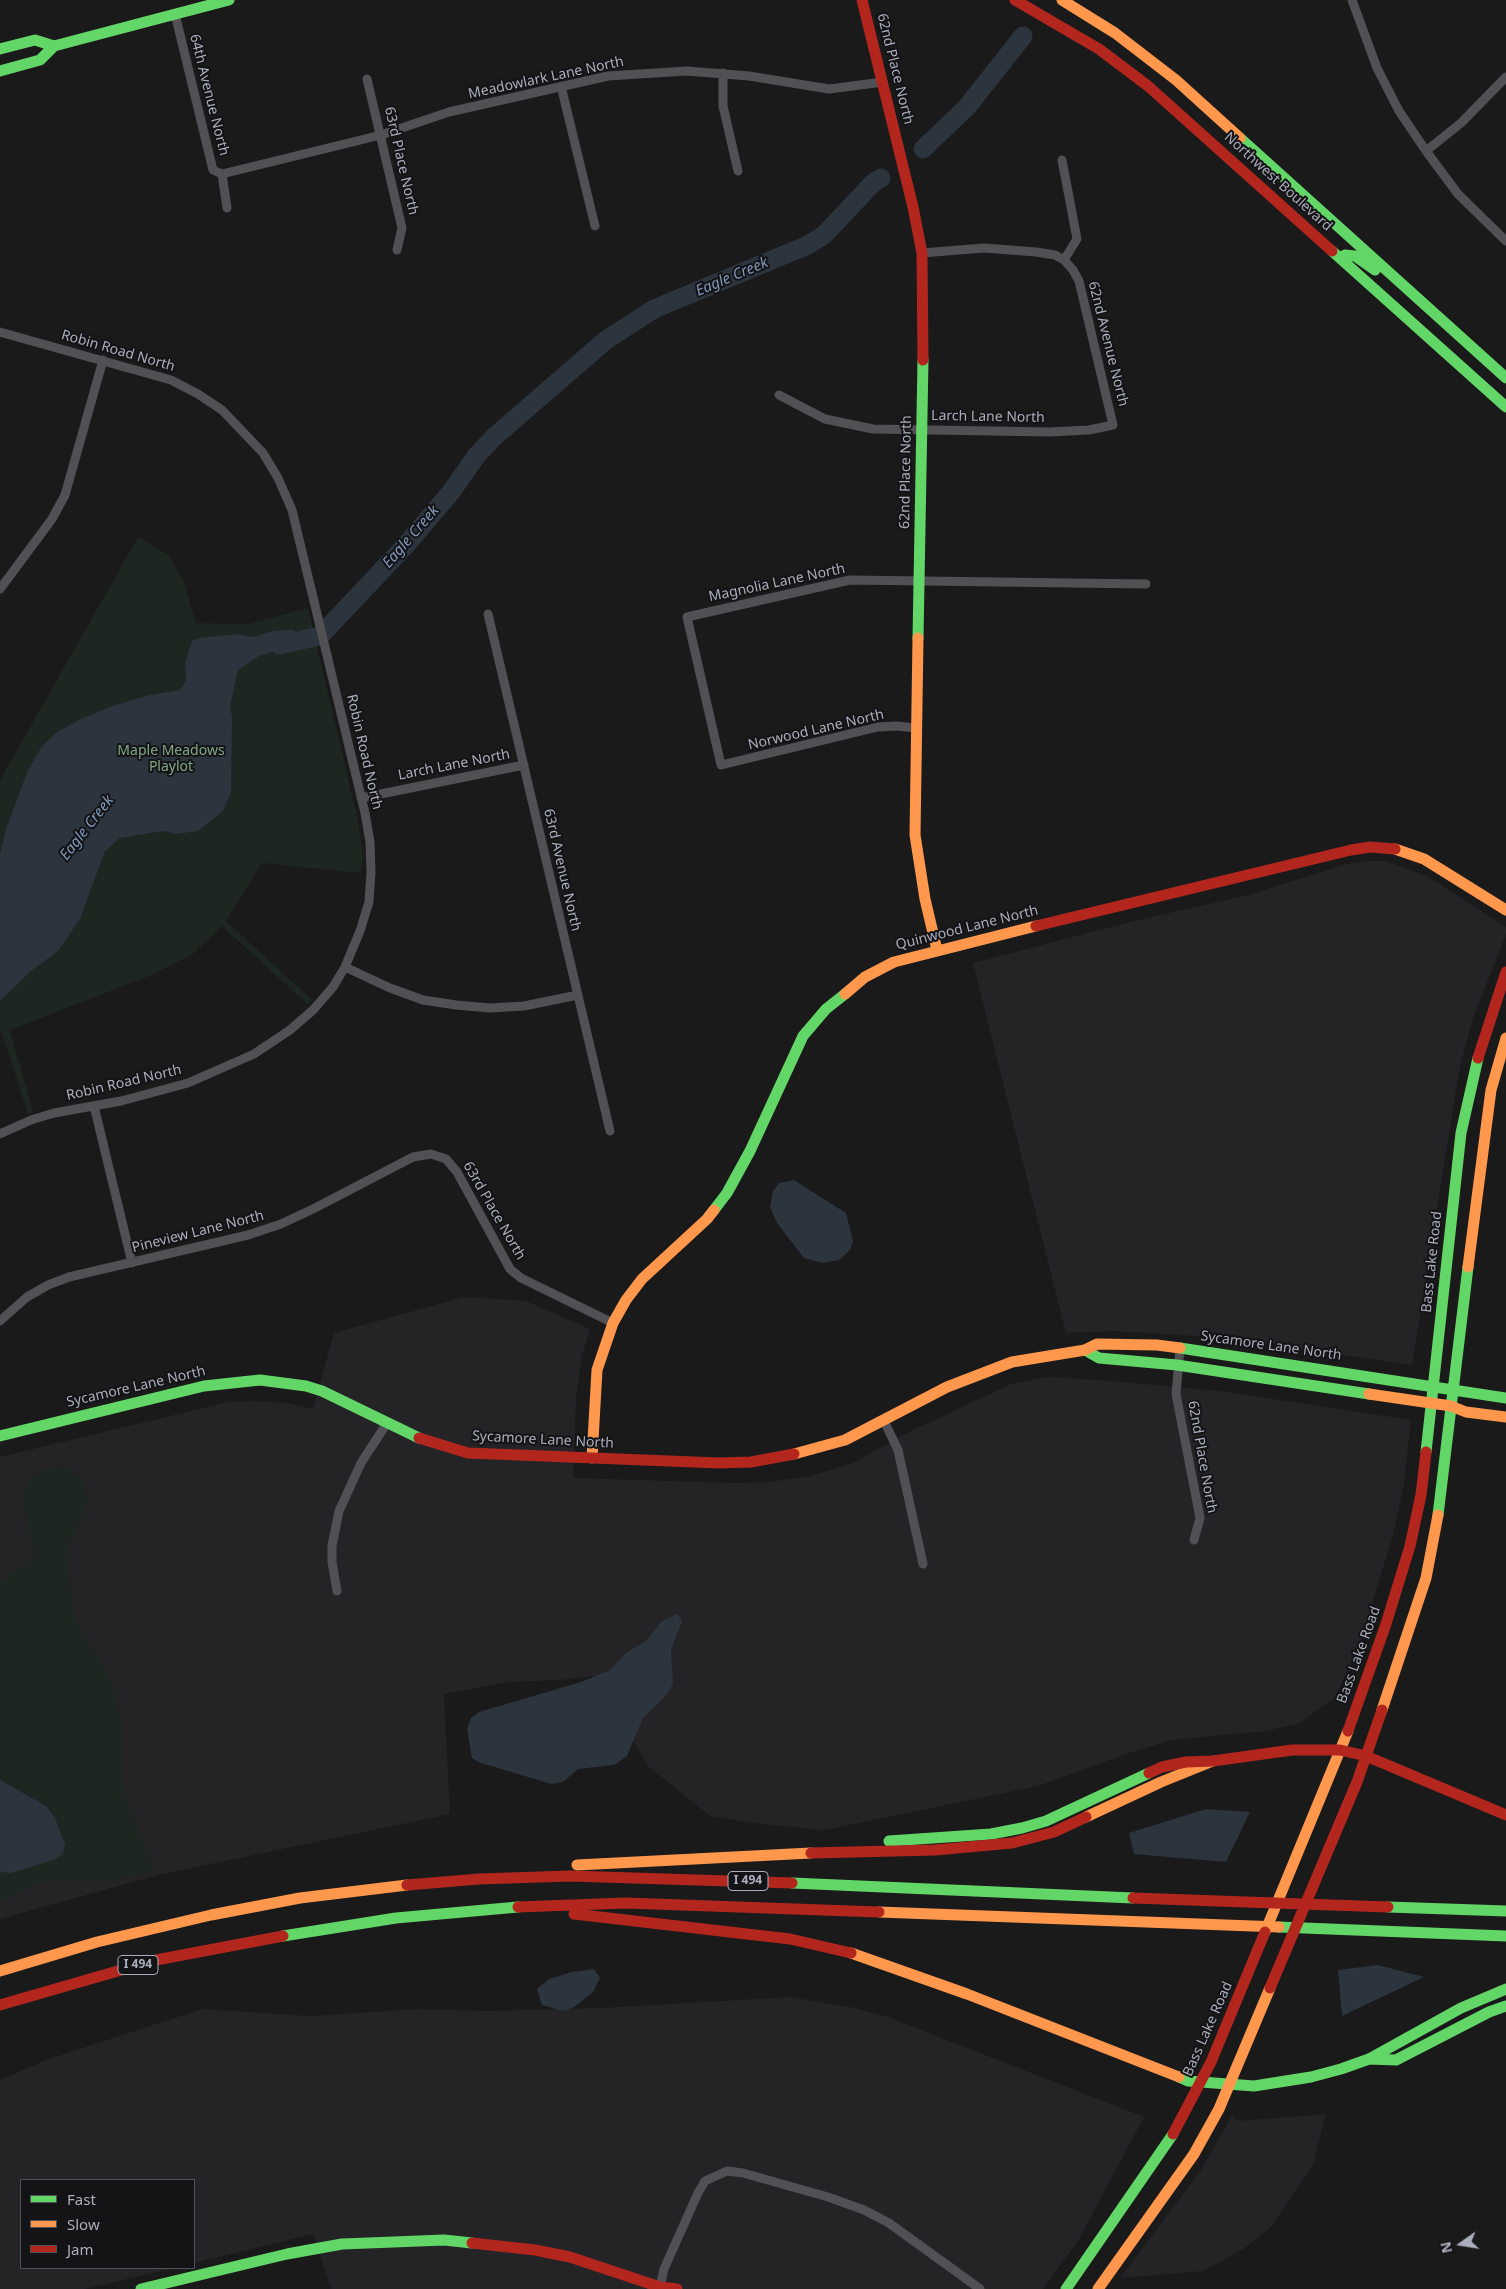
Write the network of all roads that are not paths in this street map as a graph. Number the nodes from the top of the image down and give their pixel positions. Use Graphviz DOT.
graph roads {
  1 [pos="229,0"];
  2 [pos="862,0"];
  3 [pos="1015,0"];
  4 [pos="1062,0"];
  5 [pos="1352,0"];
  6 [pos="176,14"];
  7 [pos="54,46"];
  8 [pos="0,49"];
  9 [pos="0,71"];
  10 [pos="723,73"];
  11 [pos="1506,77"];
  12 [pos="367,79"];
  13 [pos="883,82"];
  14 [pos="561,86"];
  15 [pos="381,135"];
  16 [pos="1426,152"];
  17 [pos="1062,160"];
  18 [pos="738,171"];
  19 [pos="222,174"];
  20 [pos="227,208"];
  21 [pos="595,226"];
  22 [pos="1506,241"];
  23 [pos="397,250"];
  24 [pos="922,253"];
  25 [pos="1340,258"];
  26 [pos="1064,260"];
  27 [pos="0,332"];
  28 [pos="102,360"];
  29 [pos="1503,375"];
  30 [pos="779,394"];
  31 [pos="1506,407"];
  32 [pos="1113,425"];
  33 [pos="922,430"];
  34 [pos="919,581"];
  35 [pos="1146,584"];
  36 [pos="0,589"];
  37 [pos="488,614"];
  38 [pos="916,728"];
  39 [pos="524,765"];
  40 [pos="721,765"];
  41 [pos="361,798"];
  42 [pos="1506,910"];
  43 [pos="937,950"];
  44 [pos="346,967"];
  45 [pos="1506,972"];
  46 [pos="578,996"];
  47 [pos="1506,1038"];
  48 [pos="94,1106"];
  49 [pos="610,1131"];
  50 [pos="0,1134"];
  51 [pos="431,1154"];
  52 [pos="132,1263"];
  53 [pos="0,1321"];
  54 [pos="613,1323"];
  55 [pos="1180,1348"];
  56 [pos="1085,1350"];
  57 [pos="1177,1364"];
  58 [pos="1433,1388"];
  59 [pos="1452,1391"];
  60 [pos="1506,1398"];
  61 [pos="1431,1404"];
  62 [pos="1451,1406"];
  63 [pos="1506,1417"];
  64 [pos="884,1420"];
  65 [pos="387,1423"];
  66 [pos="0,1436"];
  67 [pos="592,1458"];
  68 [pos="1194,1540"];
  69 [pos="923,1564"];
  70 [pos="337,1591"];
  71 [pos="1340,1750"];
  72 [pos="1366,1756"];
  73 [pos="1506,1815"];
  74 [pos="367,1890"];
  75 [pos="511,1907"];
  76 [pos="1506,1911"];
  77 [pos="1506,1936"];
  78 [pos="0,1971"];
  79 [pos="1506,1989"];
  80 [pos="0,2006"];
  81 [pos="1506,2006"];
  82 [pos="1369,2059"];
  83 [pos="1201,2082"];
  84 [pos="1230,2083"];
  85 [pos="661,2288"];
  86 [pos="141,2289"];
  87 [pos="677,2289"];
  88 [pos="980,2289"];
  89 [pos="1066,2289"];
  90 [pos="1098,2289"];
  1 -- 6 [label="main road"];
  2 -- 13 [label="main road, 62nd Place North"];
  3 -- 25 [label="main road, Northwest Boulevard"];
  4 -- 29 [label="main road, Northwest Boulevard"];
  5 -- 16 [label="street"];
  6 -- 7 [label="main road"];
  6 -- 19 [label="street, 64th Avenue North"];
  7 -- 8 [label="main road"];
  7 -- 9 [label="main road"];
  10 -- 13 [label="street, Meadowlark Lane North"];
  10 -- 14 [label="street, Meadowlark Lane North"];
  10 -- 18 [label="street"];
  11 -- 16 [label="street"];
  12 -- 15 [label="street, 63rd Place North"];
  13 -- 24 [label="main road, 62nd Place North"];
  14 -- 15 [label="street, Meadowlark Lane North"];
  14 -- 21 [label="street"];
  15 -- 19 [label="street, Meadowlark Lane North"];
  15 -- 23 [label="street, 63rd Place North"];
  16 -- 22 [label="street"];
  17 -- 26 [label="street"];
  19 -- 20 [label="street, 64th Avenue North"];
  24 -- 26 [label="street"];
  24 -- 33 [label="main road, 62nd Place North"];
  25 -- 29 [label="main road"];
  25 -- 31 [label="main road, Northwest Boulevard"];
  26 -- 32 [label="street, 62nd Avenue North"];
  27 -- 28 [label="street, Robin Road North"];
  28 -- 36 [label="street"];
  28 -- 41 [label="street, Robin Road North"];
  30 -- 33 [label="street, Larch Lane North"];
  32 -- 33 [label="street, Larch Lane North"];
  33 -- 34 [label="main road, 62nd Place North"];
  34 -- 35 [label="street, Magnolia Lane North"];
  34 -- 38 [label="main road, 62nd Place North"];
  34 -- 40 [label="street, Magnolia Lane North"];
  37 -- 39 [label="street, 63rd Avenue North"];
  38 -- 40 [label="street, Norwood Lane North"];
  38 -- 43 [label="main road, 62nd Place North"];
  39 -- 41 [label="street, Larch Lane North"];
  39 -- 46 [label="street, 63rd Avenue North"];
  41 -- 44 [label="street, Robin Road North"];
  42 -- 43 [label="main road, Quinwood Lane North"];
  43 -- 54 [label="main road, Quinwood Lane North"];
  44 -- 46 [label="street"];
  44 -- 48 [label="street, Robin Road North"];
  45 -- 58 [label="main road, Bass Lake Road"];
  46 -- 49 [label="street, 63rd Avenue North"];
  47 -- 59 [label="main road"];
  48 -- 50 [label="street, Robin Road North"];
  48 -- 52 [label="street"];
  51 -- 52 [label="street, Pineview Lane North"];
  51 -- 54 [label="street, 63rd Place North"];
  52 -- 53 [label="street, Pineview Lane North"];
  54 -- 67 [label="main road, Quinwood Lane North"];
  55 -- 56 [label="main road, Sycamore Lane North"];
  55 -- 57 [label="street, 62nd Place North"];
  55 -- 58 [label="main road, Sycamore Lane North"];
  56 -- 57 [label="main road"];
  56 -- 64 [label="main road, Sycamore Lane North"];
  57 -- 61 [label="main road"];
  57 -- 68 [label="street, 62nd Place North"];
  58 -- 59 [label="main road, Sycamore Lane North"];
  58 -- 61 [label="main road, Bass Lake Road"];
  59 -- 60 [label="main road, Sycamore Lane North"];
  59 -- 62 [label="main road"];
  61 -- 62 [label="main road"];
  61 -- 71 [label="main road, Bass Lake Road"];
  62 -- 63 [label="main road"];
  62 -- 72 [label="main road"];
  64 -- 67 [label="main road, Sycamore Lane North"];
  64 -- 69 [label="street"];
  65 -- 66 [label="main road, Sycamore Lane North"];
  65 -- 67 [label="main road, Sycamore Lane North"];
  65 -- 70 [label="street"];
  71 -- 72 [label="main road"];
  71 -- 74 [label="main road"];
  71 -- 83 [label="main road, Bass Lake Road"];
  72 -- 73 [label="main road"];
  72 -- 84 [label="main road"];
  74 -- 76 [label="main road, I 494"];
  74 -- 78 [label="main road, I 494"];
  75 -- 77 [label="main road, I 494"];
  75 -- 80 [label="main road, I 494"];
  75 -- 83 [label="main road"];
  79 -- 82 [label="main road"];
  81 -- 82 [label="main road"];
  82 -- 84 [label="main road"];
  83 -- 84 [label="main road"];
  83 -- 89 [label="main road, Bass Lake Road"];
  84 -- 90 [label="main road"];
  85 -- 86 [label="main road"];
  85 -- 87 [label="main road"];
  85 -- 88 [label="street"];
}
